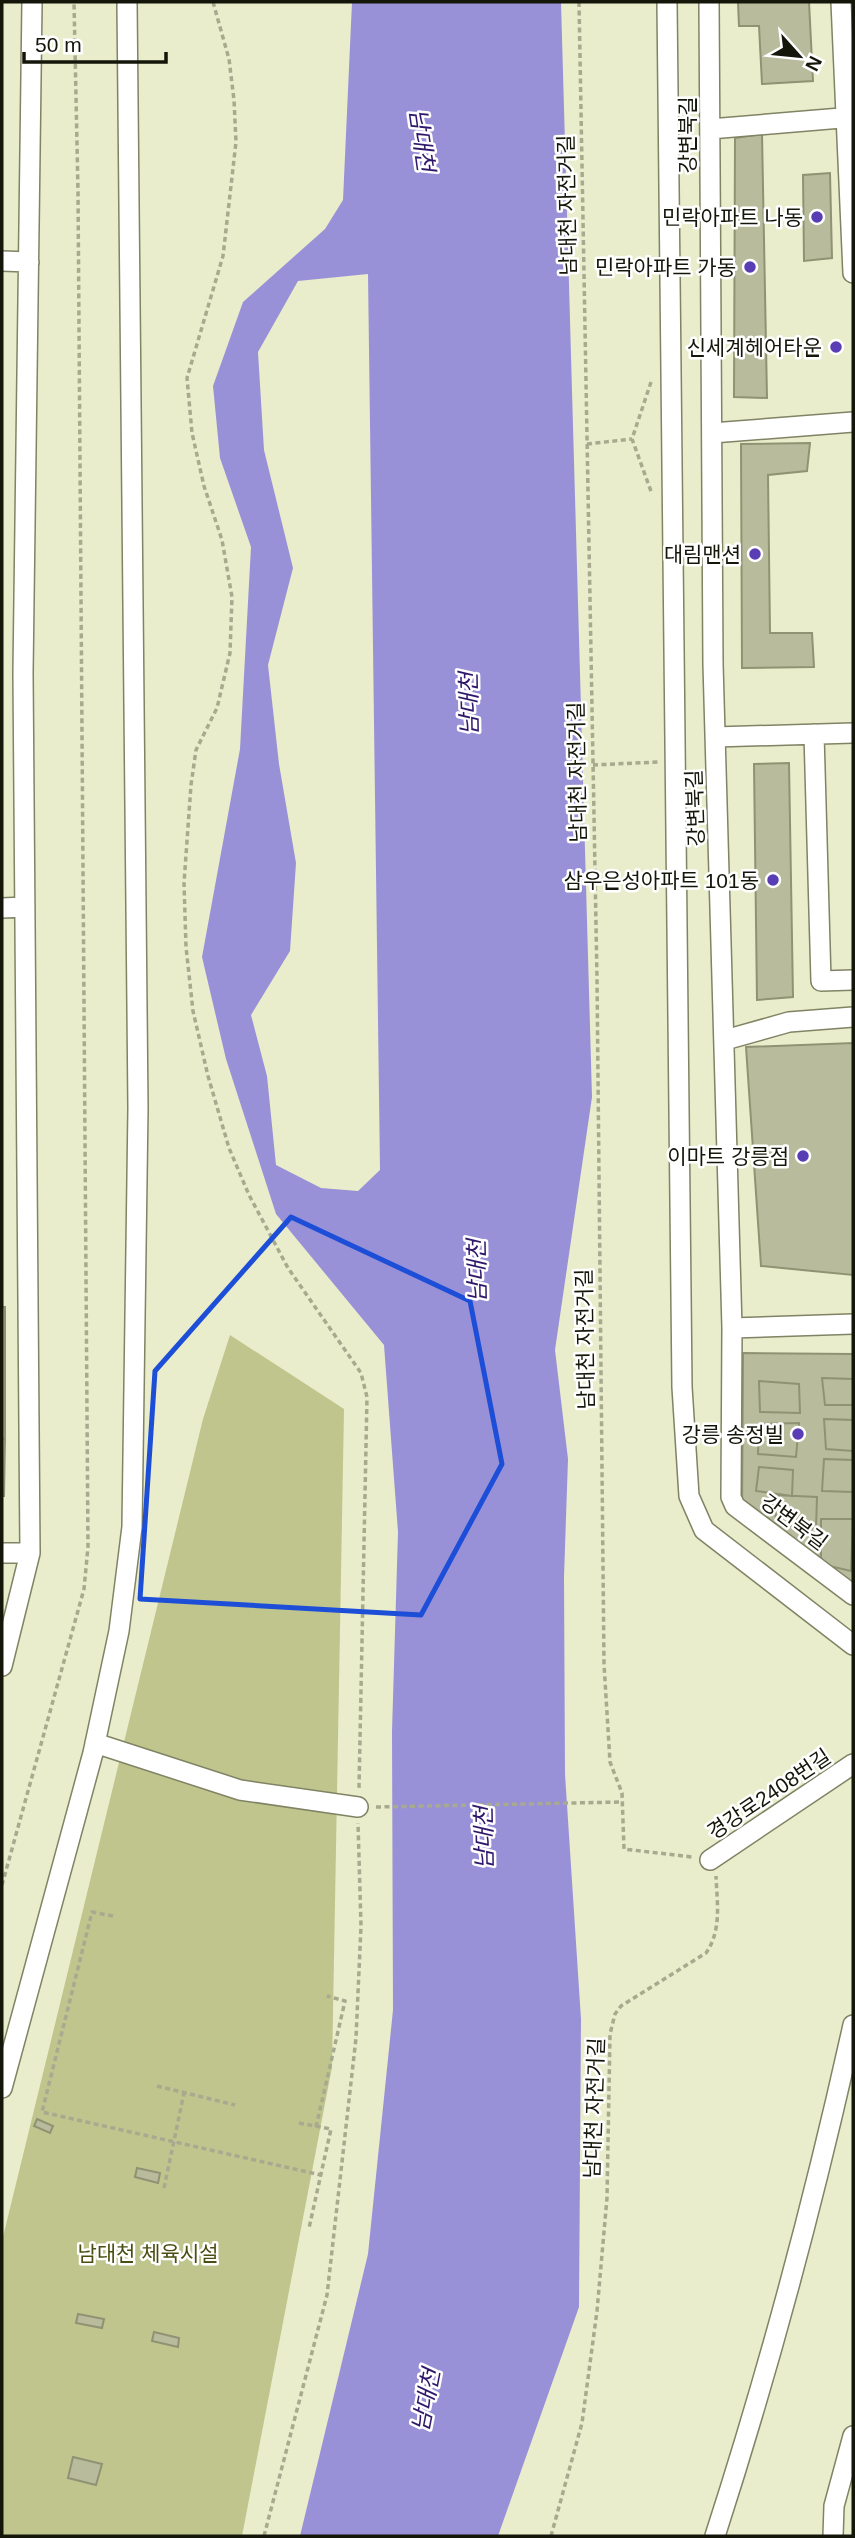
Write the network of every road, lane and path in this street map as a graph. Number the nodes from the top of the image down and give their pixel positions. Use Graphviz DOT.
graph roads {
  1 [pos="32,2"];
  2 [pos="75,2"];
  3 [pos="127,2"];
  4 [pos="213,2"];
  5 [pos="579,2"];
  6 [pos="667,2"];
  7 [pos="709,2"];
  8 [pos="841,2"];
  9 [pos="850,118"];
  10 [pos="710,129"];
  11 [pos="2,261"];
  12 [pos="29,262"];
  13 [pos="853,273"];
  14 [pos="853,422"];
  15 [pos="712,433"];
  16 [pos="632,439"];
  17 [pos="587,444"];
  18 [pos="853,733"];
  19 [pos="814,734"];
  20 [pos="715,737"];
  21 [pos="25,907"];
  22 [pos="2,908"];
  23 [pos="853,980"];
  24 [pos="853,1017"];
  25 [pos="724,1040"];
  26 [pos="853,1324"];
  27 [pos="732,1328"];
  28 [pos="2,1553"];
  29 [pos="30,1553"];
  30 [pos="853,1595"];
  31 [pos="853,1645"];
  32 [pos="2,1666"];
  33 [pos="95,1743"];
  34 [pos="853,1765"];
  35 [pos="622,1802"];
  36 [pos="358,1807"];
  37 [pos="710,1860"];
  38 [pos="2,1885"];
  39 [pos="113,1916"];
  40 [pos="327,1996"];
  41 [pos="853,2025"];
  42 [pos="157,2086"];
  43 [pos="2,2088"];
  44 [pos="184,2093"];
  45 [pos="235,2105"];
  46 [pos="299,2123"];
  47 [pos="316,2127"];
  48 [pos="174,2141"];
  49 [pos="321,2175"];
  50 [pos="164,2188"];
  51 [pos="309,2228"];
  52 [pos="853,2436"];
  53 [pos="264,2536"];
  54 [pos="551,2536"];
  55 [pos="715,2536"];
  56 [pos="832,2536"];
  1 -- 12 [label="street"];
  2 -- 38 [label="path"];
  3 -- 33 [label="street"];
  4 -- 36 [label="path"];
  5 -- 17 [label="path, 남대천 자전거길"];
  6 -- 31 [label="street"];
  7 -- 10 [label="street, 강변북길"];
  8 -- 9 [label="street"];
  9 -- 10 [label="street"];
  9 -- 13 [label="street"];
  10 -- 15 [label="street, 강변북길"];
  11 -- 12 [label="street"];
  12 -- 21 [label="street"];
  14 -- 15 [label="street"];
  15 -- 20 [label="street, 강변북길"];
  16 -- 17 [label="path"];
  17 -- 35 [label="path, 남대천 자전거길"];
  18 -- 19 [label="street"];
  19 -- 20 [label="street"];
  19 -- 23 [label="street"];
  20 -- 25 [label="street, 강변북길"];
  21 -- 22 [label="street"];
  21 -- 29 [label="street"];
  24 -- 25 [label="street"];
  25 -- 27 [label="street, 강변북길"];
  26 -- 27 [label="street"];
  27 -- 30 [label="street, 강변북길"];
  28 -- 29 [label="street"];
  29 -- 32 [label="street"];
  33 -- 36 [label="street"];
  33 -- 43 [label="street"];
  34 -- 37 [label="street, 경강로2408번길"];
  35 -- 36 [label="path"];
  35 -- 37 [label="path, 남대천 자전거길"];
  36 -- 53 [label="path"];
  37 -- 54 [label="path, 남대천 자전거길"];
  39 -- 48 [label="path"];
  40 -- 47 [label="path"];
  41 -- 55 [label="street"];
  42 -- 44 [label="path"];
  44 -- 45 [label="path"];
  44 -- 48 [label="path"];
  46 -- 47 [label="path"];
  47 -- 49 [label="path"];
  48 -- 49 [label="path"];
  48 -- 50 [label="path"];
  49 -- 51 [label="path"];
  52 -- 56 [label="street"];
}
